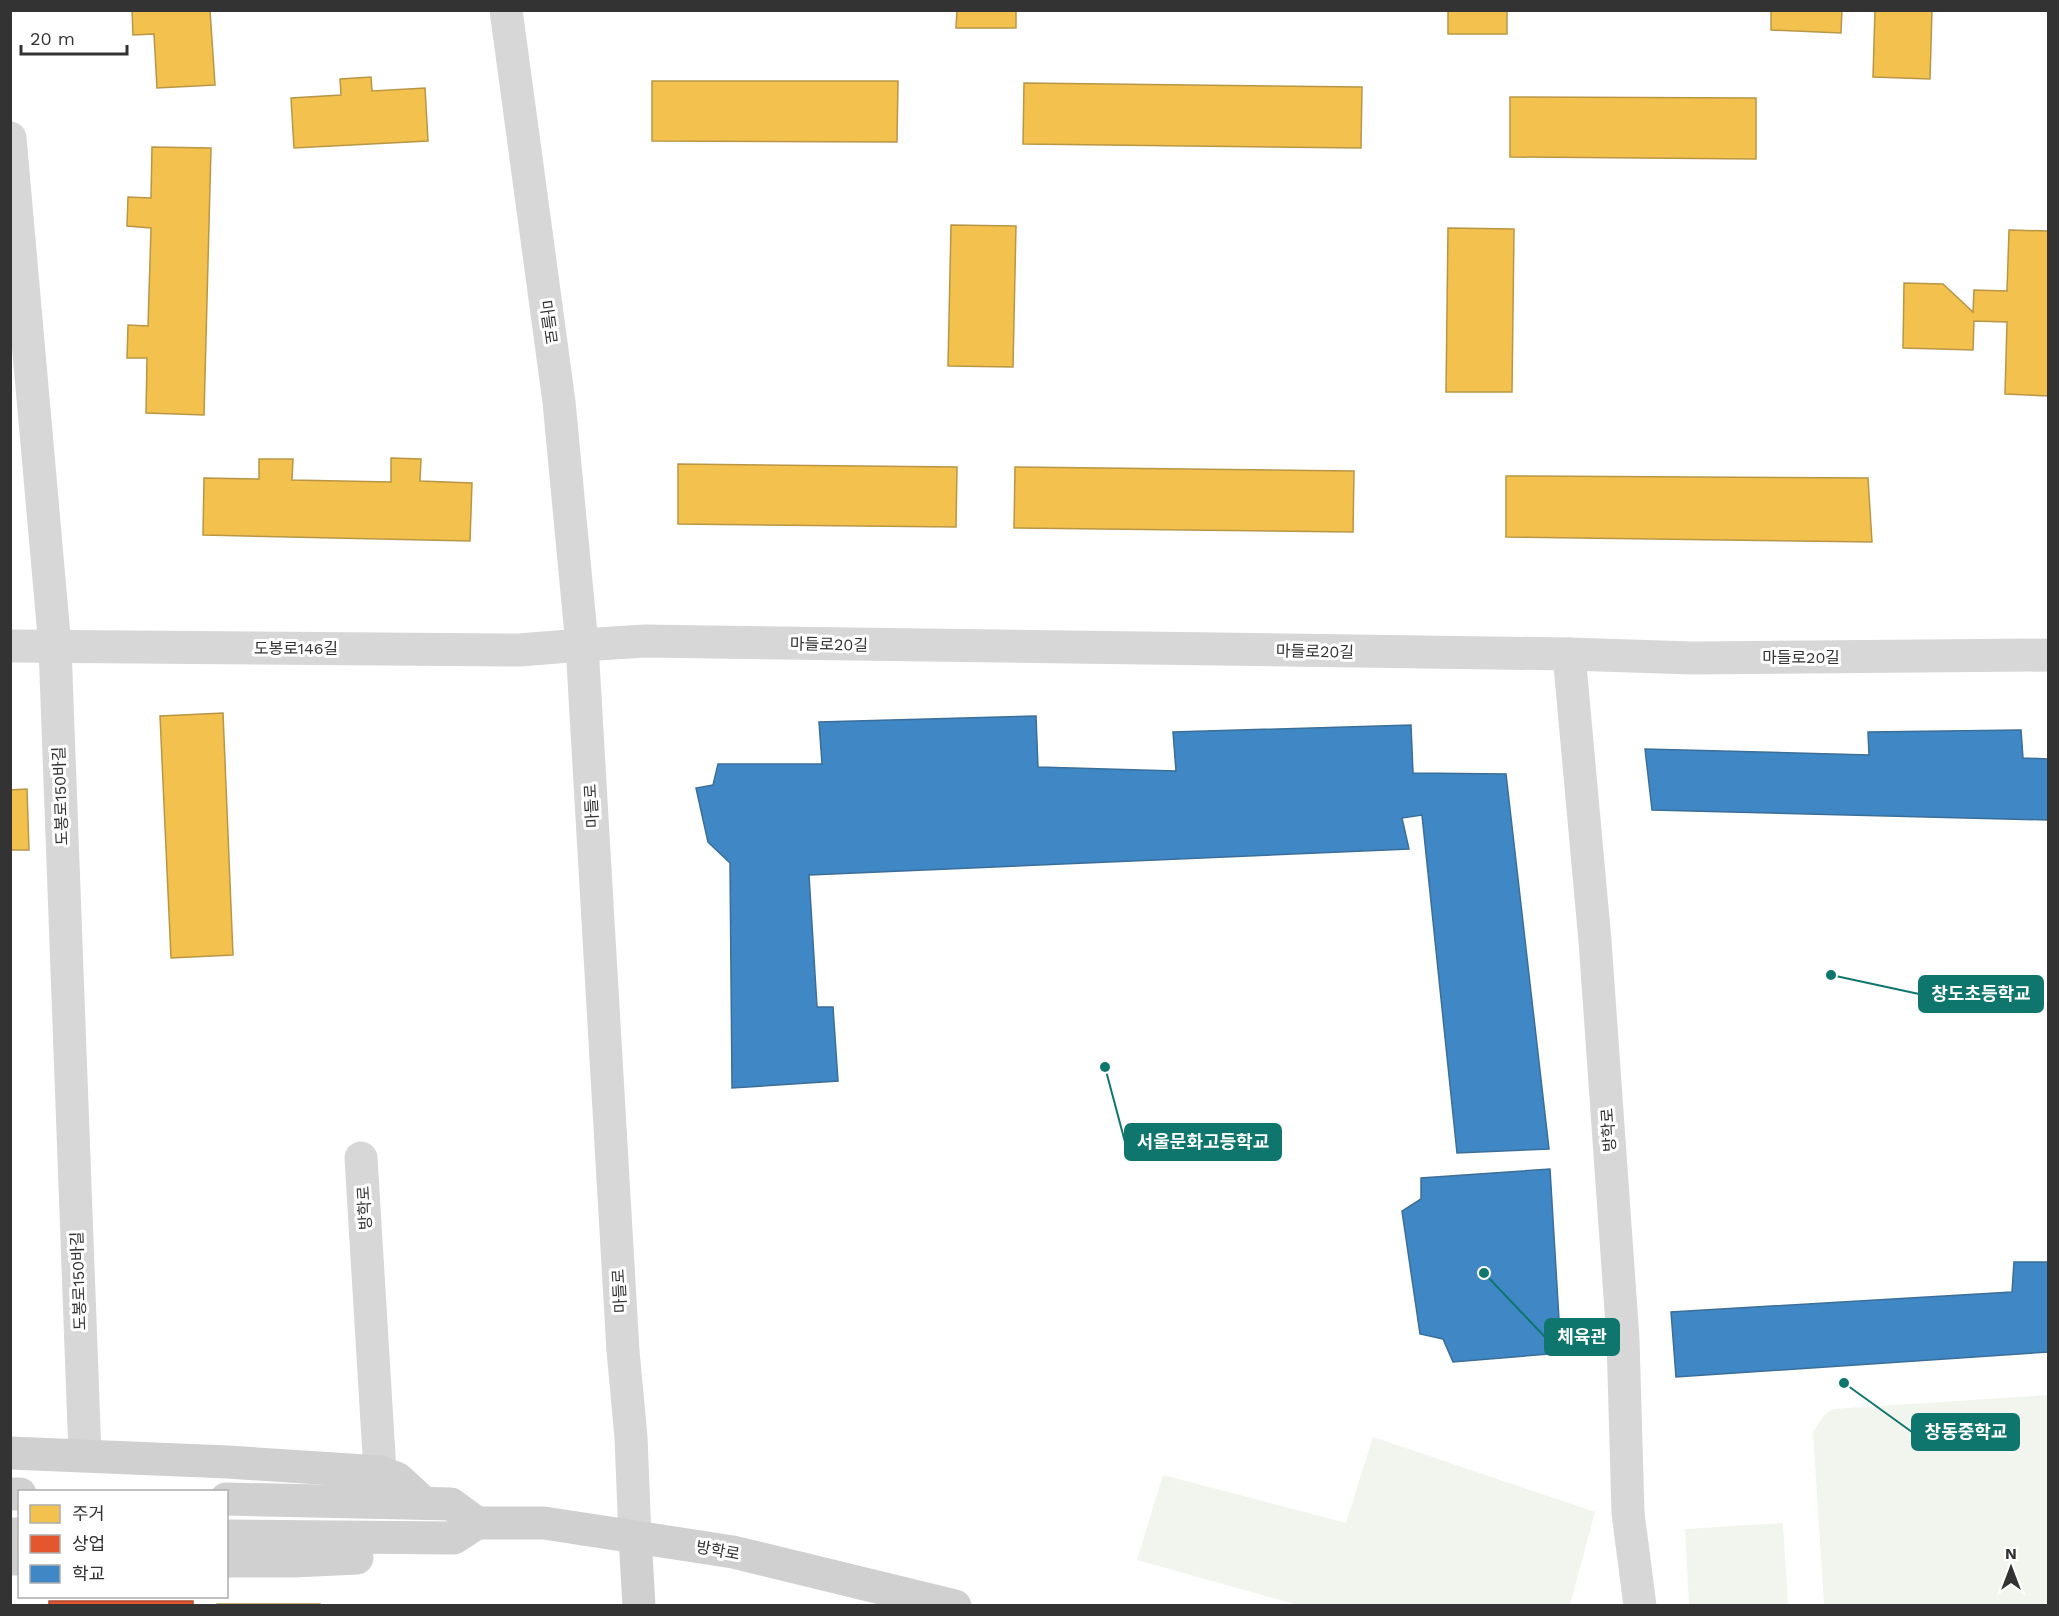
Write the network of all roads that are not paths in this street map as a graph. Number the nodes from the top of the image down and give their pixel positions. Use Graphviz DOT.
graph roads {
  1 [pos="506,10"];
  2 [pos="10,138"];
  3 [pos="582,645"];
  4 [pos="10,646"];
  5 [pos="55,647"];
  6 [pos="1569,654"];
  7 [pos="2049,656"];
  8 [pos="361,1158"];
  9 [pos="10,1453"];
  10 [pos="85,1455"];
  11 [pos="380,1472"];
  12 [pos="228,1499"];
  13 [pos="424,1503"];
  14 [pos="477,1523"];
  15 [pos="228,1536"];
  16 [pos="635,1537"];
  17 [pos="404,1538"];
  18 [pos="228,1561"];
  19 [pos="639,1605"];
  20 [pos="956,1605"];
  21 [pos="1640,1605"];
  1 -- 3 [label="street, 마들로"];
  2 -- 5 [label="street, 도봉로150바길"];
  3 -- 5 [label="street, 도봉로146길"];
  3 -- 6 [label="street, 마들로20길"];
  3 -- 16 [label="street, 마들로"];
  4 -- 5 [label="street, 도봉로146길"];
  5 -- 10 [label="street, 도봉로150바길"];
  6 -- 7 [label="street, 마들로20길"];
  6 -- 21 [label="street, 방학로"];
  8 -- 11 [label="street, 방학로"];
  9 -- 10 [label="main road"];
  10 -- 11 [label="main road"];
  11 -- 13 [label="main road"];
  12 -- 13 [label="main road"];
  13 -- 14 [label="main road"];
  14 -- 16 [label="main road, 방학로"];
  14 -- 17 [label="main road"];
  15 -- 17 [label="main road"];
  16 -- 19 [label="main road, 마들로"];
  16 -- 20 [label="main road, 방학로"];
  17 -- 18 [label="main road"];
}
